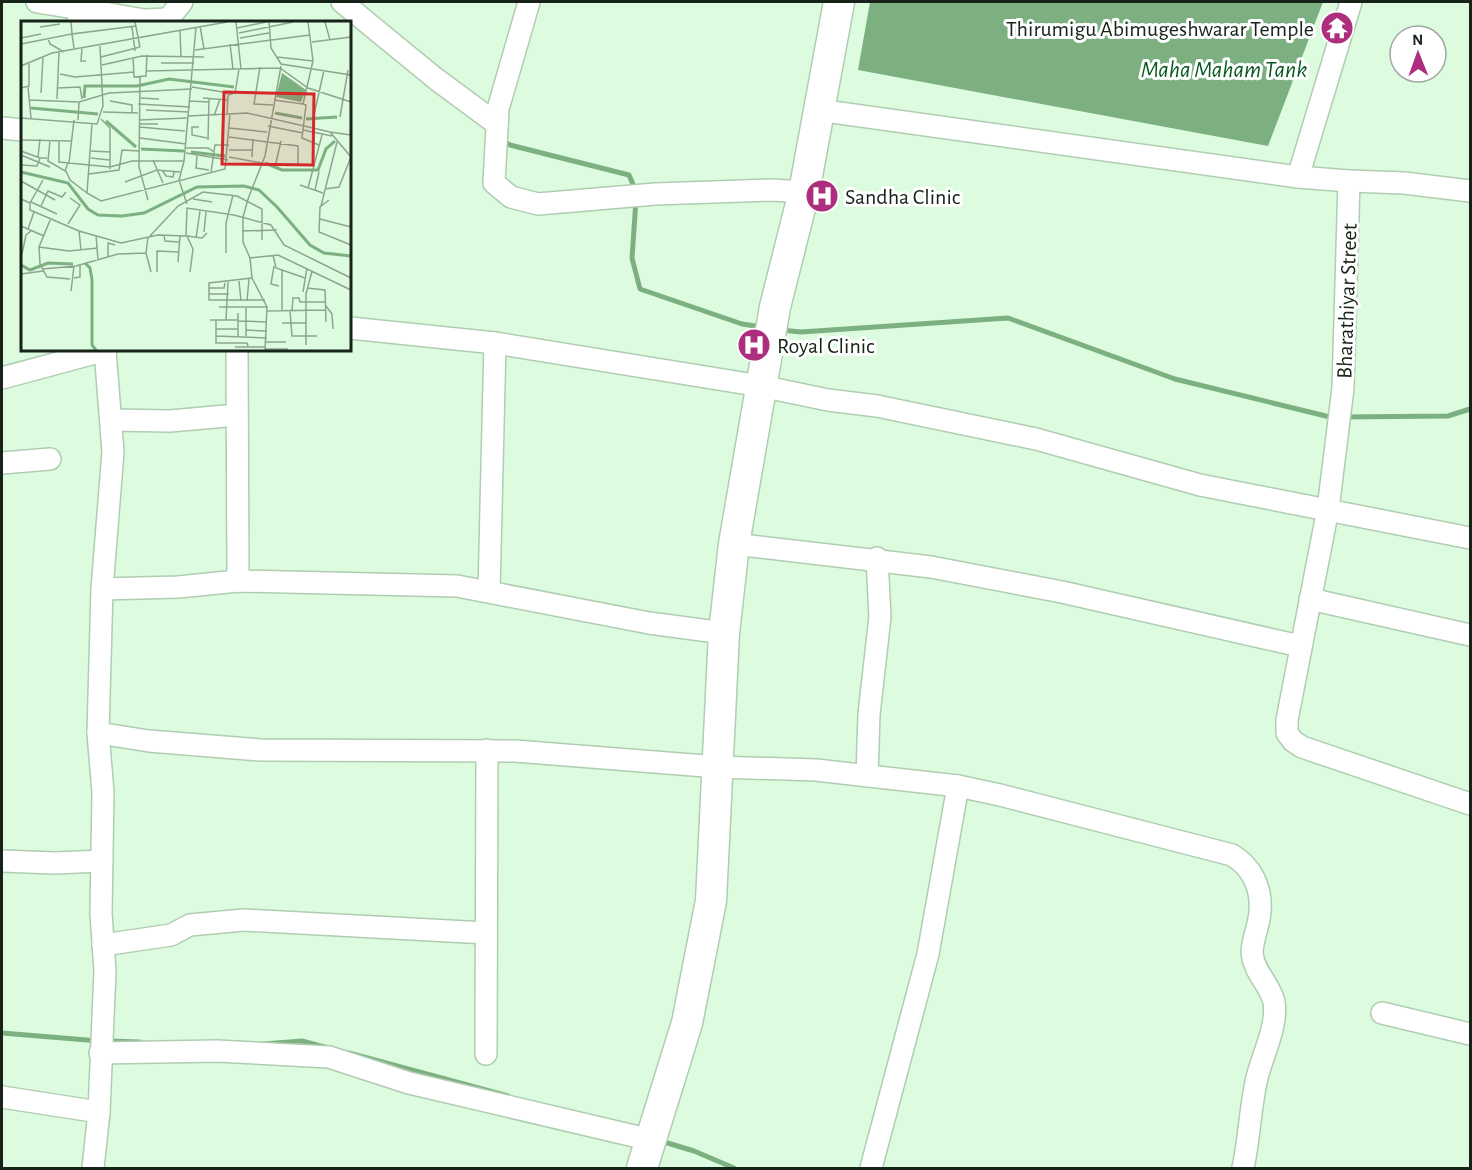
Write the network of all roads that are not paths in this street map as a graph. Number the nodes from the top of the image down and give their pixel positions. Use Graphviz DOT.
graph roads {
  1 [pos="37,2"];
  2 [pos="182,2"];
  3 [pos="342,2"];
  4 [pos="529,2"];
  5 [pos="839,2"];
  6 [pos="1351,2"];
  7 [pos="80,16"];
  8 [pos="168,21"];
  9 [pos="818,110"];
  10 [pos="497,116"];
  11 [pos="2,128"];
  12 [pos="21,130"];
  13 [pos="1298,177"];
  14 [pos="1349,181"];
  15 [pos="804,192"];
  16 [pos="1470,192"];
  17 [pos="351,328"];
  18 [pos="495,343"];
  19 [pos="98,351"];
  20 [pos="105,351"];
  21 [pos="237,351"];
  22 [pos="68,355"];
  23 [pos="2,378"];
  24 [pos="761,386"];
  25 [pos="237,415"];
  26 [pos="111,420"];
  27 [pos="50,459"];
  28 [pos="2,463"];
  29 [pos="1328,509"];
  30 [pos="1470,538"];
  31 [pos="734,544"];
  32 [pos="877,558"];
  33 [pos="238,581"];
  34 [pos="102,589"];
  35 [pos="489,591"];
  36 [pos="1310,599"];
  37 [pos="724,633"];
  38 [pos="1470,636"];
  39 [pos="1300,646"];
  40 [pos="98,733"];
  41 [pos="487,750"];
  42 [pos="718,767"];
  43 [pos="867,776"];
  44 [pos="958,786"];
  45 [pos="1470,804"];
  46 [pos="2,861"];
  47 [pos="102,861"];
  48 [pos="486,933"];
  49 [pos="103,945"];
  50 [pos="1382,1013"];
  51 [pos="1470,1034"];
  52 [pos="486,1054"];
  53 [pos="100,1057"];
  54 [pos="2,1097"];
  55 [pos="99,1112"];
  56 [pos="646,1156"];
  57 [pos="93,1168"];
  58 [pos="871,1168"];
  59 [pos="1244,1168"];
  1 -- 7 [label="street"];
  2 -- 8 [label="street"];
  3 -- 10 [label="street"];
  4 -- 10 [label="street"];
  5 -- 9 [label="street"];
  6 -- 13 [label="street"];
  7 -- 8 [label="street"];
  9 -- 13 [label="street"];
  9 -- 15 [label="street"];
  10 -- 15 [label="street"];
  11 -- 12 [label="street"];
  13 -- 14 [label="street"];
  14 -- 16 [label="street"];
  14 -- 29 [label="street, Bharathiyar Street"];
  15 -- 24 [label="street"];
  17 -- 18 [label="street"];
  18 -- 24 [label="street"];
  18 -- 35 [label="street"];
  19 -- 22 [label="street"];
  20 -- 26 [label="street"];
  21 -- 25 [label="street"];
  22 -- 23 [label="street"];
  24 -- 29 [label="street"];
  24 -- 31 [label="street"];
  25 -- 26 [label="street"];
  25 -- 33 [label="street"];
  26 -- 34 [label="street"];
  27 -- 28 [label="street"];
  29 -- 30 [label="street"];
  29 -- 36 [label="street, Bharathiyar Street"];
  31 -- 32 [label="street"];
  31 -- 37 [label="street"];
  32 -- 39 [label="street"];
  32 -- 43 [label="street"];
  33 -- 34 [label="street"];
  33 -- 35 [label="street"];
  34 -- 40 [label="street"];
  35 -- 37 [label="street"];
  36 -- 38 [label="street"];
  36 -- 39 [label="street, Bharathiyar Street"];
  37 -- 42 [label="street"];
  39 -- 45 [label="street, Bharathiyar Street"];
  40 -- 41 [label="street"];
  40 -- 47 [label="street"];
  41 -- 42 [label="street"];
  41 -- 48 [label="street"];
  42 -- 43 [label="street"];
  42 -- 56 [label="street"];
  43 -- 44 [label="street"];
  44 -- 58 [label="street"];
  44 -- 59 [label="street"];
  46 -- 47 [label="street"];
  47 -- 49 [label="street"];
  48 -- 49 [label="street"];
  48 -- 52 [label="street"];
  49 -- 53 [label="street"];
  50 -- 51 [label="street"];
  53 -- 55 [label="street"];
  53 -- 56 [label="street"];
  54 -- 55 [label="street"];
  55 -- 57 [label="street"];
}
